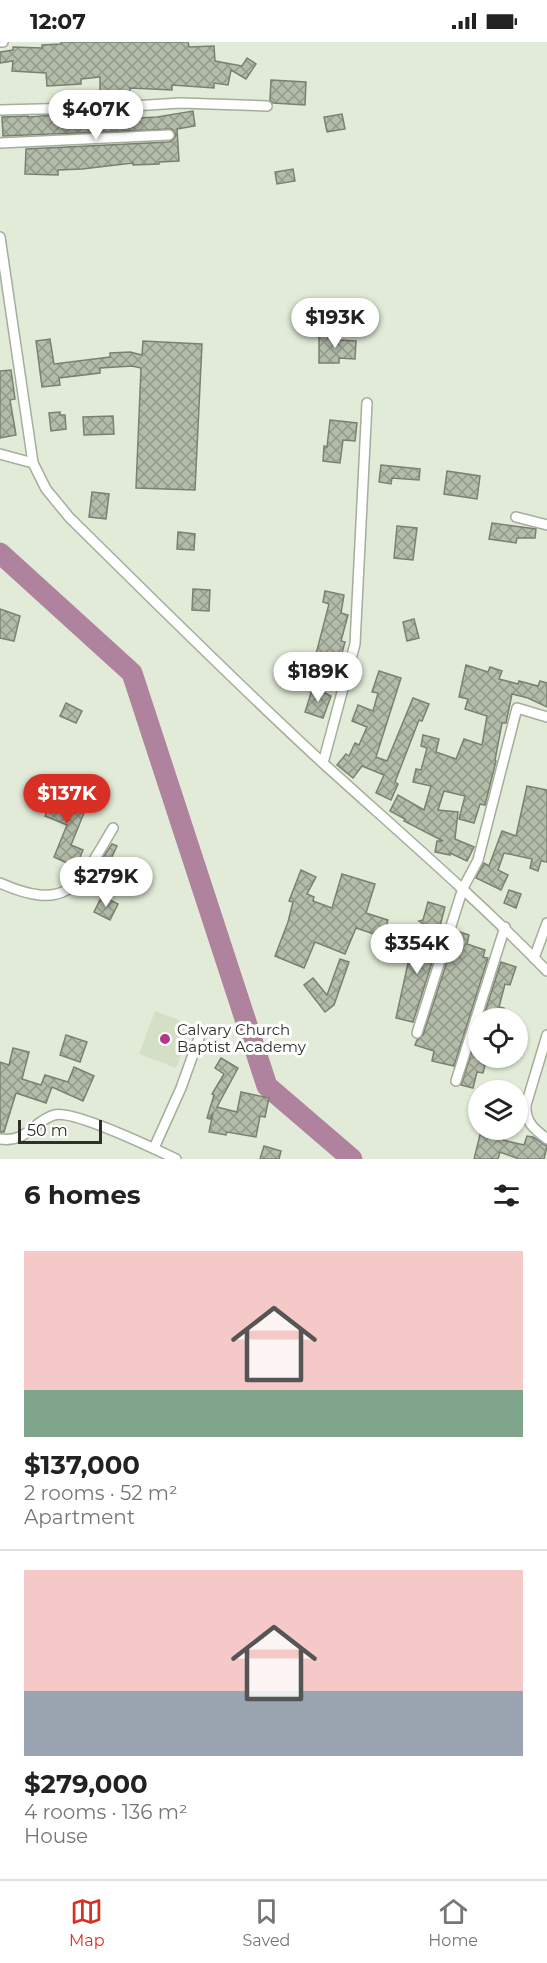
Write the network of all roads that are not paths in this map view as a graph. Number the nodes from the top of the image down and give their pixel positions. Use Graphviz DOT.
graph roads {
  1 [pos="267,106"];
  2 [pos="0,110"];
  3 [pos="169,135"];
  4 [pos="0,142"];
  5 [pos="0,237"];
  6 [pos="367,403"];
  7 [pos="0,454"];
  8 [pos="33,463"];
  9 [pos="516,517"];
  10 [pos="547,525"];
  11 [pos="547,717"];
  12 [pos="323,763"];
  13 [pos="113,828"];
  14 [pos="0,883"];
  15 [pos="463,888"];
  16 [pos="547,922"];
  17 [pos="505,927"];
  18 [pos="534,958"];
  19 [pos="547,971"];
  20 [pos="417,1034"];
  21 [pos="200,1035"];
  22 [pos="547,1035"];
  23 [pos="456,1081"];
  24 [pos="0,1139"];
  25 [pos="547,1139"];
  26 [pos="154,1148"];
  27 [pos="176,1159"];
  1 -- 2 [label="street"];
  3 -- 4 [label="street"];
  5 -- 8 [label="street"];
  6 -- 12 [label="street"];
  7 -- 8 [label="street"];
  8 -- 12 [label="street"];
  9 -- 10 [label="street"];
  11 -- 15 [label="street"];
  12 -- 15 [label="street"];
  13 -- 14 [label="street"];
  15 -- 17 [label="street"];
  15 -- 20 [label="street"];
  16 -- 18 [label="street"];
  17 -- 18 [label="street"];
  17 -- 23 [label="street"];
  18 -- 19 [label="street"];
  21 -- 26 [label="street"];
  22 -- 25 [label="street"];
  24 -- 26 [label="street"];
  26 -- 27 [label="street"];
}
